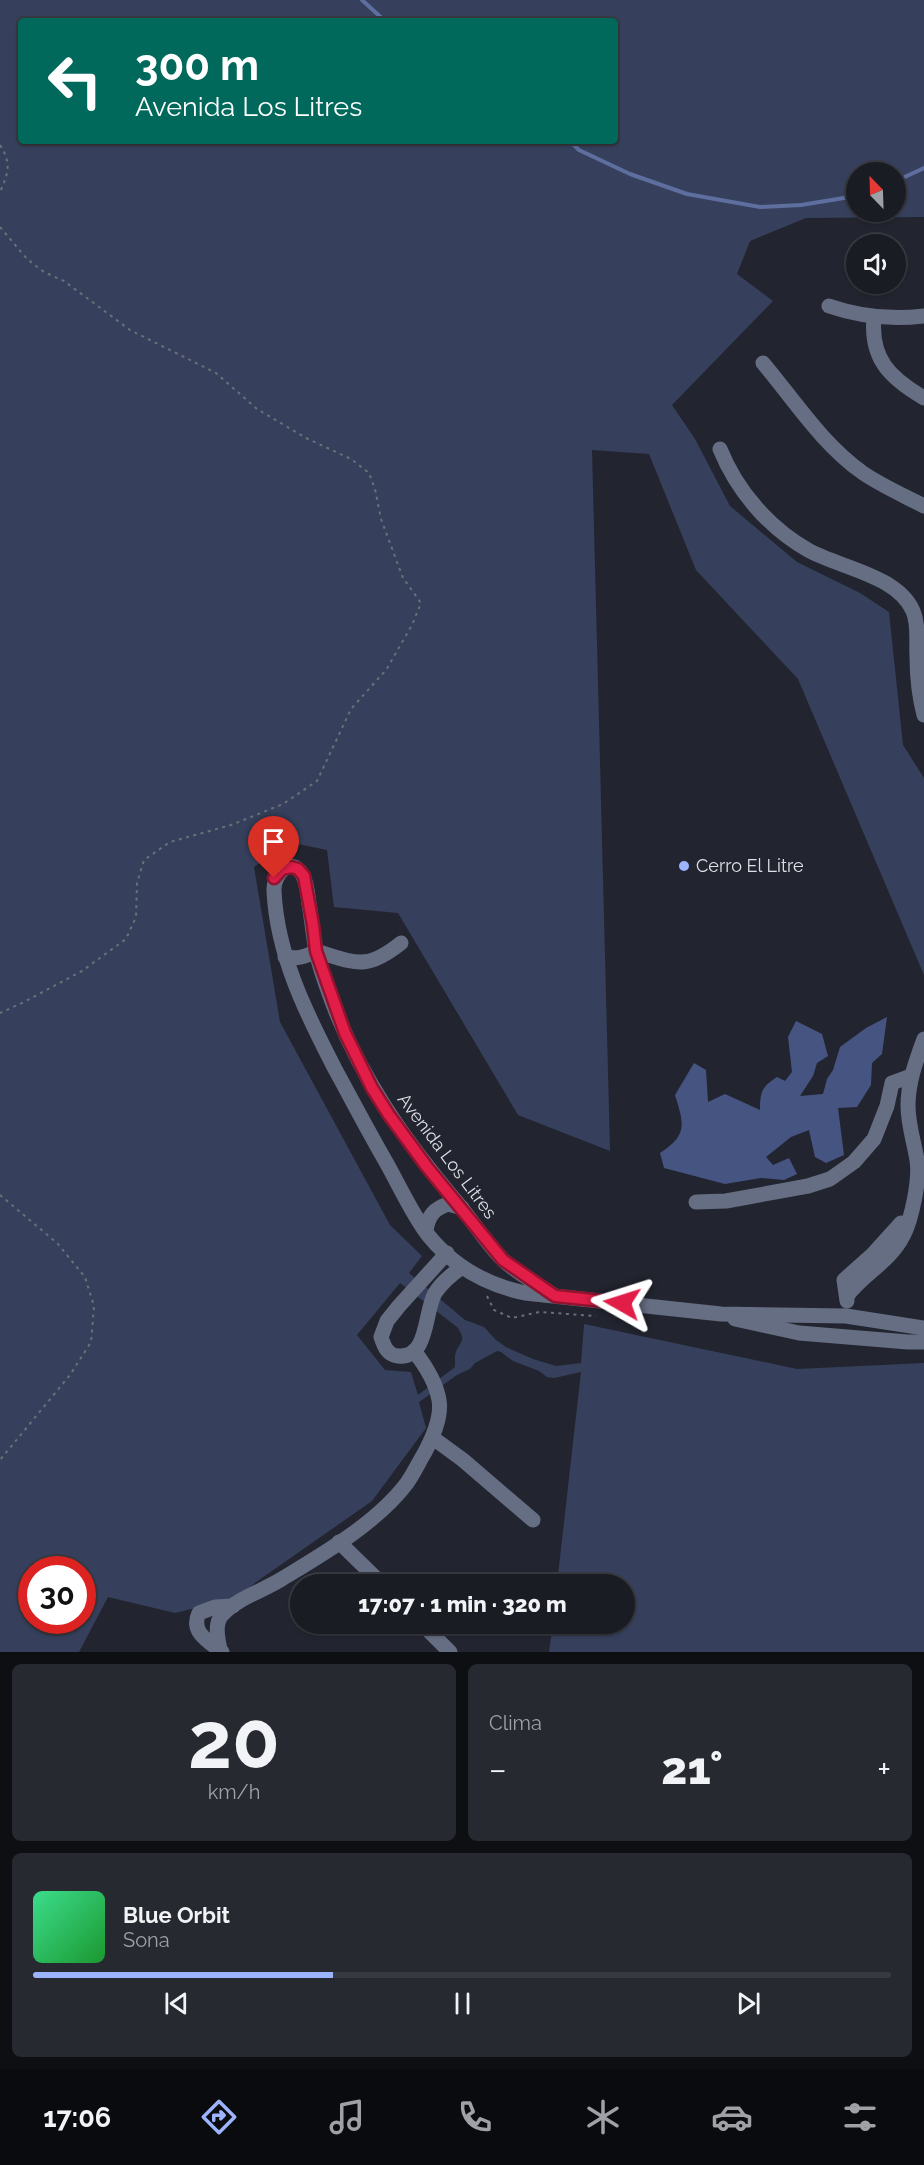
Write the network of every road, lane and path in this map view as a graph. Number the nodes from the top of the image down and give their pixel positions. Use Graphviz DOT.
graph roads {
  1 [pos="0,145"];
  2 [pos="0,192"];
  3 [pos="0,227"];
  4 [pos="829,306"];
  5 [pos="924,316"];
  6 [pos="874,317"];
  7 [pos="763,363"];
  8 [pos="924,398"];
  9 [pos="720,449"];
  10 [pos="924,506"];
  11 [pos="924,715"];
  12 [pos="401,942"];
  13 [pos="316,951"];
  14 [pos="285,957"];
  15 [pos="0,1013"];
  16 [pos="924,1039"];
  17 [pos="911,1076"];
  18 [pos="0,1195"];
  19 [pos="696,1202"];
  20 [pos="462,1208"];
  21 [pos="426,1231"];
  22 [pos="447,1253"];
  23 [pos="503,1260"];
  24 [pos="462,1267"];
  25 [pos="485,1281"];
  26 [pos="555,1296"];
  27 [pos="846,1316"];
  28 [pos="773,1321"];
  29 [pos="917,1327"];
  30 [pos="908,1342"];
  31 [pos="924,1342"];
  32 [pos="414,1351"];
  33 [pos="433,1438"];
  34 [pos="0,1460"];
  35 [pos="533,1521"];
  36 [pos="339,1542"];
  37 [pos="372,1574"];
  38 [pos="233,1606"];
  39 [pos="432,1634"];
  40 [pos="221,1651"];
  41 [pos="450,1652"];
  1 -- 2 [label="path"];
  3 -- 15 [label="path"];
  4 -- 6 [label="street"];
  5 -- 6 [label="street"];
  6 -- 8 [label="street"];
  7 -- 10 [label="street"];
  9 -- 11 [label="street"];
  12 -- 13 [label="street"];
  13 -- 14 [label="street"];
  13 -- 14 [label="street, Avenida Los Litres"];
  13 -- 20 [label="street, Avenida Los Litres"];
  14 -- 21 [label="street, Avenida Los Litres"];
  16 -- 17 [label="street"];
  17 -- 19 [label="street"];
  17 -- 27 [label="street"];
  18 -- 34 [label="path"];
  20 -- 21 [label="street"];
  20 -- 23 [label="street, Avenida Los Litres"];
  21 -- 22 [label="street, Avenida Los Litres"];
  22 -- 24 [label="street, Avenida Los Litres"];
  22 -- 32 [label="street"];
  23 -- 25 [label="street"];
  23 -- 26 [label="street, Avenida Los Litres"];
  24 -- 25 [label="street, Avenida Los Litres"];
  24 -- 32 [label="street"];
  25 -- 26 [label="street, Avenida Los Litres"];
  26 -- 28 [label="street, Avenida Los Litres"];
  27 -- 28 [label="street, Avenida Los Litres"];
  27 -- 29 [label="street, Avenida Los Litres"];
  28 -- 30 [label="street, Avenida Los Litres"];
  29 -- 30 [label="street"];
  30 -- 31 [label="street, Avenida Los Litres"];
  32 -- 33 [label="street"];
  33 -- 35 [label="street"];
  33 -- 36 [label="street"];
  36 -- 37 [label="street"];
  36 -- 38 [label="street"];
  38 -- 40 [label="street"];
  38 -- 40 [label="street"];
  39 -- 41 [label="street"];
}
